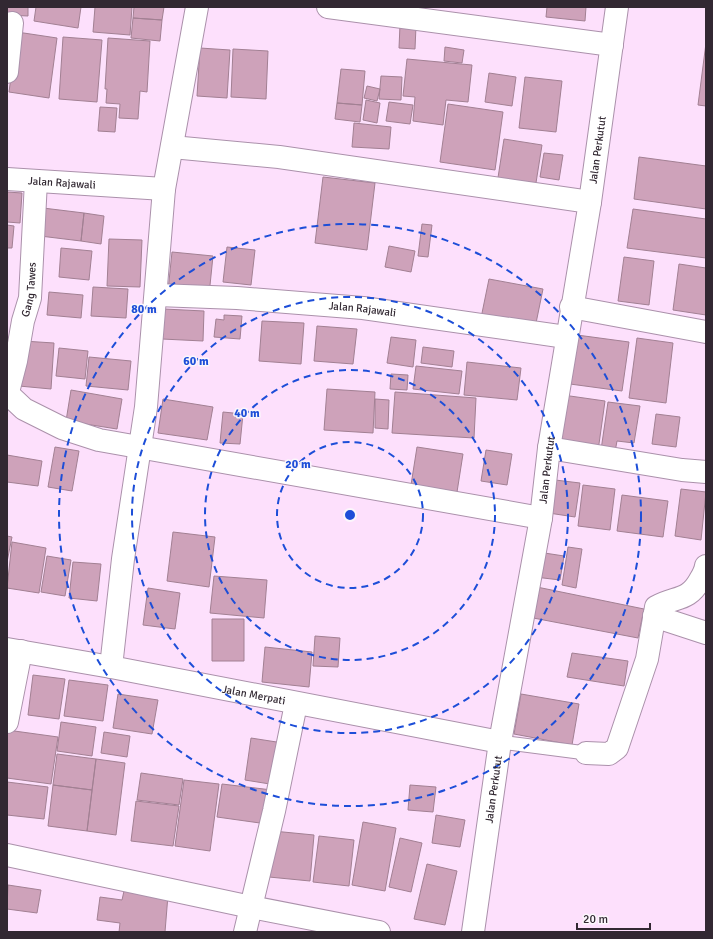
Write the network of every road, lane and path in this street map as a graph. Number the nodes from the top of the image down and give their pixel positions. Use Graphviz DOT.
graph roads {
  1 [pos="197,7"];
  2 [pos="328,7"];
  3 [pos="617,7"];
  4 [pos="12,23"];
  5 [pos="612,45"];
  6 [pos="7,72"];
  7 [pos="172,147"];
  8 [pos="7,179"];
  9 [pos="36,181"];
  10 [pos="164,189"];
  11 [pos="590,202"];
  12 [pos="157,295"];
  13 [pos="571,308"];
  14 [pos="706,332"];
  15 [pos="566,337"];
  16 [pos="7,394"];
  17 [pos="141,447"];
  18 [pos="549,448"];
  19 [pos="706,472"];
  20 [pos="542,518"];
  21 [pos="706,566"];
  22 [pos="654,616"];
  23 [pos="706,633"];
  24 [pos="14,650"];
  25 [pos="111,667"];
  26 [pos="296,704"];
  27 [pos="7,722"];
  28 [pos="500,742"];
  29 [pos="586,753"];
  30 [pos="7,855"];
  31 [pos="252,907"];
  32 [pos="245,932"];
  33 [pos="379,932"];
  34 [pos="472,932"];
  1 -- 7 [label="street"];
  2 -- 5 [label="street"];
  3 -- 5 [label="street, Jalan Perkutut"];
  4 -- 6 [label="street"];
  5 -- 11 [label="street, Jalan Perkutut"];
  7 -- 10 [label="street"];
  7 -- 11 [label="street"];
  8 -- 9 [label="street, Jalan Rajawali"];
  9 -- 10 [label="street, Jalan Rajawali"];
  9 -- 16 [label="street, Gang Tawes"];
  10 -- 12 [label="street"];
  11 -- 13 [label="street, Jalan Perkutut"];
  12 -- 15 [label="street, Jalan Rajawali"];
  12 -- 17 [label="street"];
  13 -- 14 [label="street"];
  13 -- 15 [label="street, Jalan Perkutut"];
  15 -- 18 [label="street, Jalan Perkutut"];
  16 -- 17 [label="street"];
  17 -- 20 [label="street"];
  17 -- 25 [label="street"];
  18 -- 19 [label="street"];
  18 -- 20 [label="street, Jalan Perkutut"];
  20 -- 28 [label="street, Jalan Perkutut"];
  21 -- 22 [label="street"];
  22 -- 23 [label="street"];
  22 -- 29 [label="street"];
  24 -- 25 [label="street, Jalan Merpati"];
  24 -- 27 [label="street"];
  25 -- 26 [label="street, Jalan Merpati"];
  26 -- 28 [label="street, Jalan Merpati"];
  26 -- 31 [label="street"];
  28 -- 29 [label="lane"];
  28 -- 34 [label="street, Jalan Perkutut"];
  30 -- 31 [label="street"];
  31 -- 32 [label="street"];
  31 -- 33 [label="street"];
}
